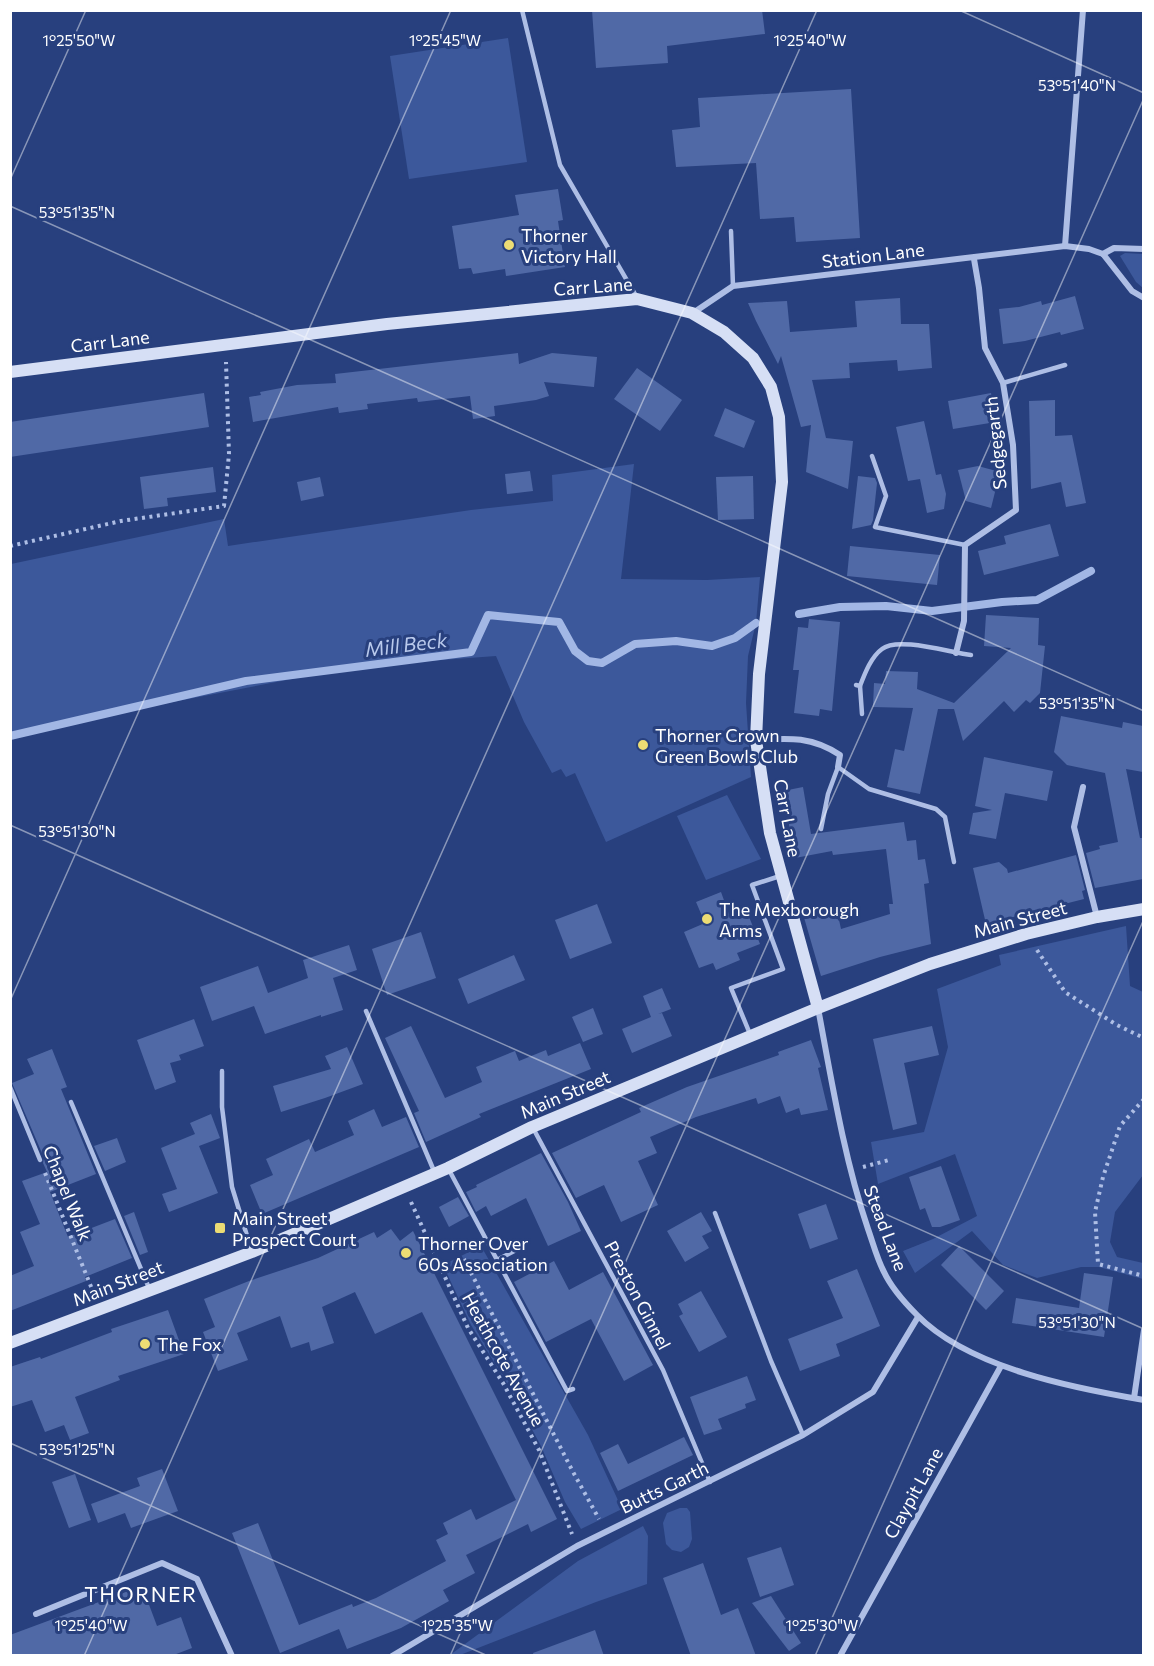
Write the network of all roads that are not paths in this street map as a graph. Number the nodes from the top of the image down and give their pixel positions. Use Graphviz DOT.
graph roads {
  1 [pos="522,10"];
  2 [pos="1083,10"];
  3 [pos="731,231"];
  4 [pos="1065,246"];
  5 [pos="1143,249"];
  6 [pos="1103,254"];
  7 [pos="974,259"];
  8 [pos="733,286"];
  9 [pos="637,298"];
  10 [pos="1143,298"];
  11 [pos="692,313"];
  12 [pos="1065,365"];
  13 [pos="10,372"];
  14 [pos="1003,383"];
  15 [pos="872,456"];
  16 [pos="965,545"];
  17 [pos="956,653"];
  18 [pos="971,655"];
  19 [pos="862,714"];
  20 [pos="756,740"];
  21 [pos="838,767"];
  22 [pos="1083,787"];
  23 [pos="821,829"];
  24 [pos="954,862"];
  25 [pos="782,876"];
  26 [pos="1143,909"];
  27 [pos="1097,917"];
  28 [pos="818,1008"];
  29 [pos="366,1011"];
  30 [pos="751,1036"];
  31 [pos="222,1071"];
  32 [pos="10,1087"];
  33 [pos="71,1102"];
  34 [pos="532,1127"];
  35 [pos="40,1160"];
  36 [pos="448,1168"];
  37 [pos="435,1174"];
  38 [pos="715,1213"];
  39 [pos="520,1248"];
  40 [pos="252,1252"];
  41 [pos="497,1260"];
  42 [pos="150,1290"];
  43 [pos="918,1317"];
  44 [pos="1143,1330"];
  45 [pos="10,1343"];
  46 [pos="1001,1366"];
  47 [pos="573,1389"];
  48 [pos="1134,1398"];
  49 [pos="1143,1400"];
  50 [pos="803,1435"];
  51 [pos="710,1482"];
  52 [pos="36,1614"];
  53 [pos="232,1656"];
  54 [pos="392,1656"];
  55 [pos="840,1656"];
  1 -- 9 [label="lane"];
  2 -- 4 [label="street"];
  3 -- 8 [label="lane"];
  4 -- 6 [label="street, Station Lane"];
  4 -- 7 [label="street, Station Lane"];
  5 -- 6 [label="street, Station Lane"];
  6 -- 10 [label="street"];
  7 -- 8 [label="street, Station Lane"];
  7 -- 14 [label="street, Sedgegarth"];
  8 -- 11 [label="street, Station Lane"];
  9 -- 11 [label="street, Carr Lane"];
  9 -- 13 [label="street, Carr Lane"];
  11 -- 20 [label="street, Carr Lane"];
  12 -- 14 [label="lane, Sedgegarth"];
  14 -- 16 [label="street, Sedgegarth"];
  15 -- 16 [label="lane"];
  16 -- 17 [label="street"];
  17 -- 18 [label="lane"];
  17 -- 19 [label="lane"];
  20 -- 21 [label="street"];
  20 -- 25 [label="street, Carr Lane"];
  21 -- 23 [label="lane"];
  21 -- 24 [label="lane"];
  22 -- 27 [label="street"];
  25 -- 28 [label="street, Carr Lane"];
  25 -- 30 [label="lane"];
  26 -- 27 [label="street, Main Street"];
  27 -- 28 [label="street, Main Street"];
  28 -- 30 [label="street, Main Street"];
  28 -- 43 [label="street, Stead Lane"];
  29 -- 37 [label="lane"];
  30 -- 34 [label="street, Main Street"];
  31 -- 40 [label="lane"];
  32 -- 35 [label="lane, Chapel Walk"];
  33 -- 42 [label="lane"];
  34 -- 36 [label="street, Main Street"];
  34 -- 51 [label="lane, Preston Ginnel"];
  36 -- 37 [label="street, Main Street"];
  36 -- 41 [label="lane"];
  37 -- 40 [label="street, Main Street"];
  38 -- 50 [label="lane"];
  39 -- 41 [label="lane"];
  40 -- 42 [label="street, Main Street"];
  41 -- 47 [label="lane"];
  42 -- 45 [label="street, Main Street"];
  43 -- 46 [label="street, Stead Lane"];
  43 -- 50 [label="street, Butts Garth"];
  44 -- 48 [label="street"];
  46 -- 48 [label="street, Stead Lane"];
  46 -- 55 [label="street, Claypit Lane"];
  48 -- 49 [label="street, Stead Lane"];
  50 -- 51 [label="street, Butts Garth"];
  51 -- 54 [label="street, Butts Garth"];
  52 -- 53 [label="street"];
}
